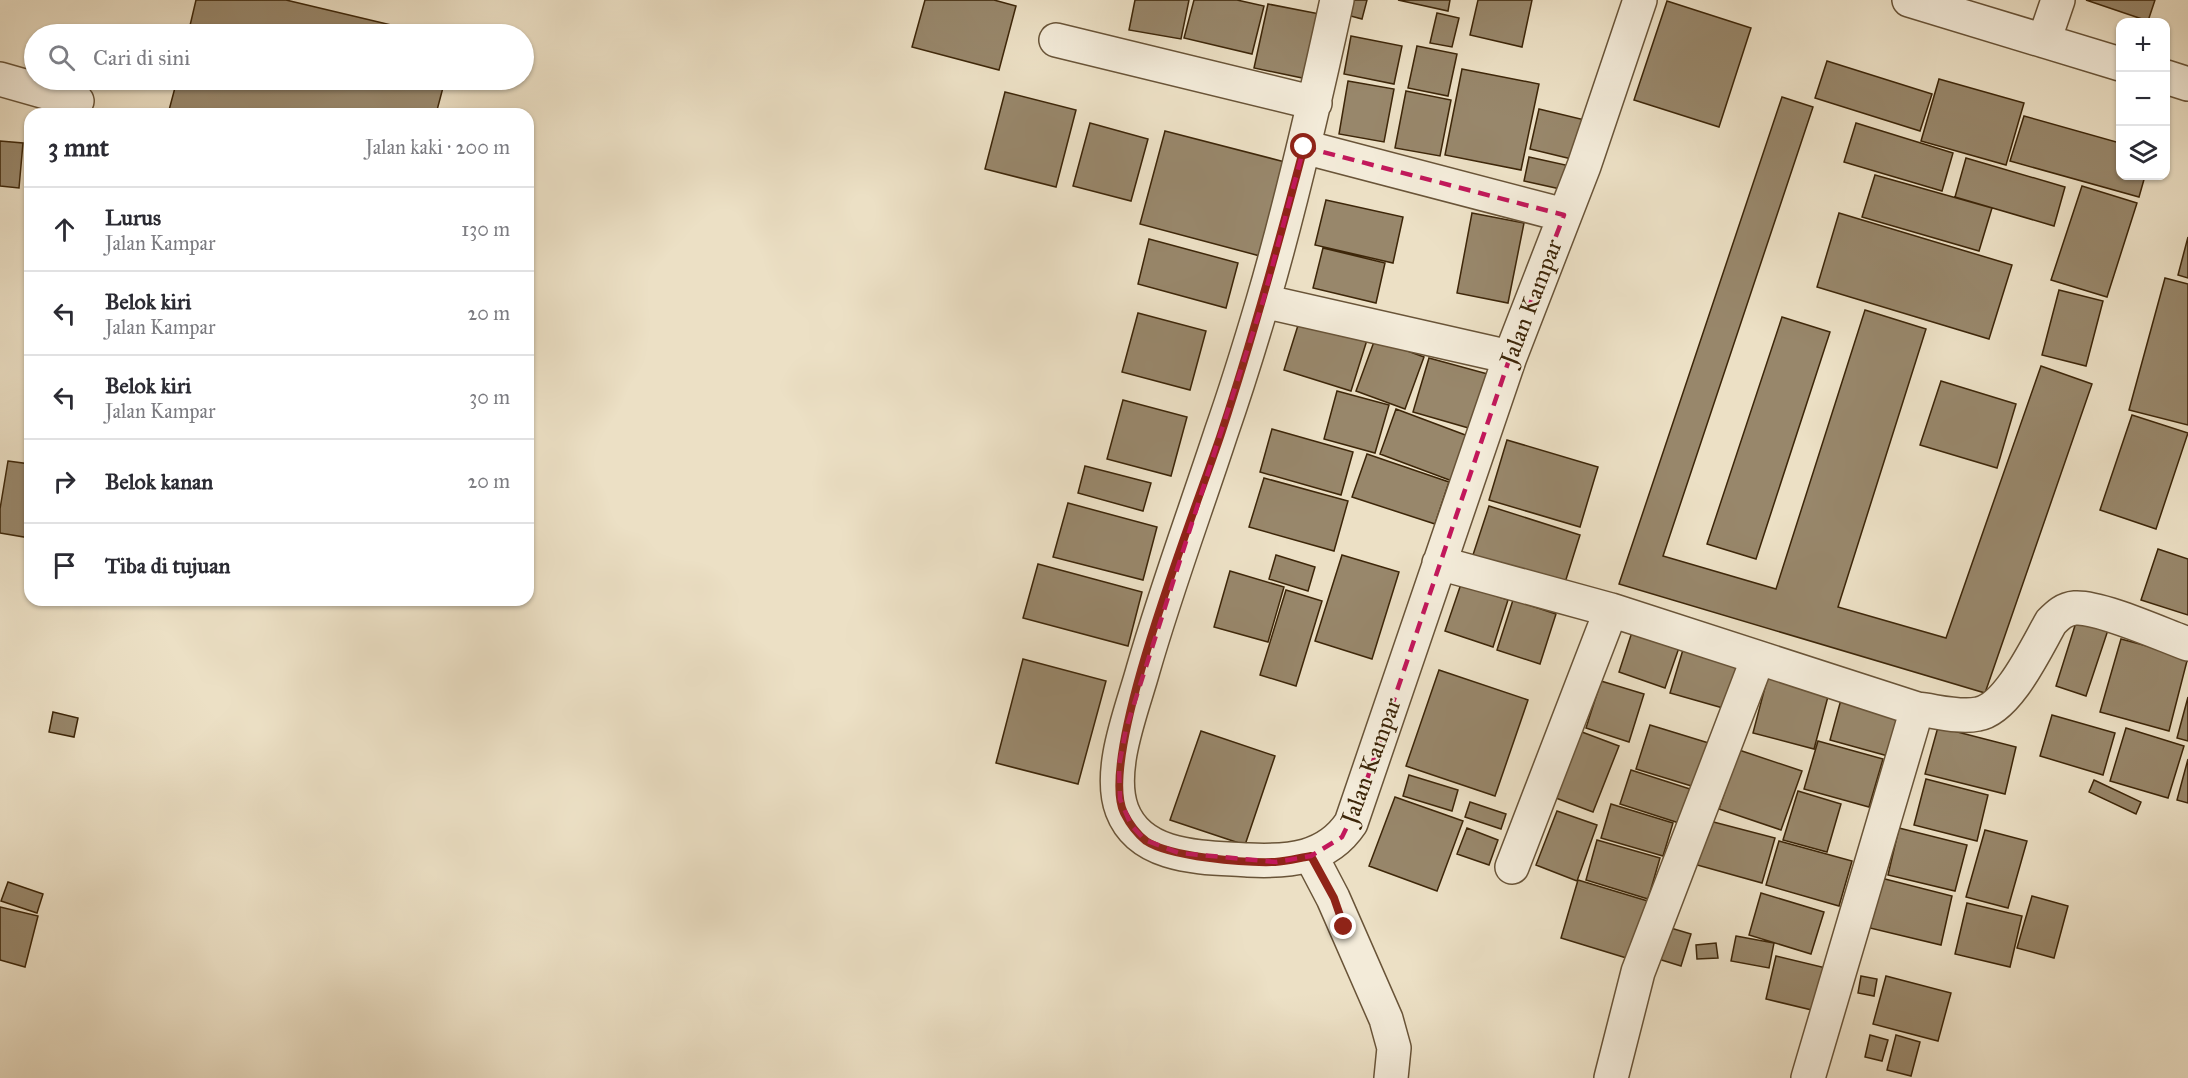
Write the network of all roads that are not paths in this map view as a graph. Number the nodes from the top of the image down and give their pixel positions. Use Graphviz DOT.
graph roads {
  1 [pos="1337,0"];
  2 [pos="1640,0"];
  3 [pos="1909,0"];
  4 [pos="2058,0"];
  5 [pos="1056,40"];
  6 [pos="2044,41"];
  7 [pos="2116,63"];
  8 [pos="2170,78"];
  9 [pos="0,79"];
  10 [pos="2188,84"];
  11 [pos="24,86"];
  12 [pos="38,90"];
  13 [pos="76,101"];
  14 [pos="1315,103"];
  15 [pos="1304,147"];
  16 [pos="1564,215"];
  17 [pos="1263,301"];
  18 [pos="1510,357"];
  19 [pos="1439,563"];
  20 [pos="1611,610"];
  21 [pos="2188,644"];
  22 [pos="1758,658"];
  23 [pos="1917,709"];
  24 [pos="1311,856"];
  25 [pos="1512,867"];
  26 [pos="1391,1078"];
  27 [pos="1611,1078"];
  28 [pos="1808,1078"];
  1 -- 14 [label="street, Jalan Kampar"];
  2 -- 16 [label="street, Jalan Kampar"];
  3 -- 6 [label="street"];
  4 -- 6 [label="street"];
  5 -- 14 [label="street"];
  6 -- 7 [label="street"];
  8 -- 10 [label="street"];
  9 -- 11 [label="street"];
  12 -- 13 [label="street"];
  14 -- 15 [label="street, Jalan Kampar"];
  15 -- 16 [label="street"];
  15 -- 17 [label="street, Jalan Kampar"];
  16 -- 18 [label="street, Jalan Kampar"];
  17 -- 18 [label="street"];
  17 -- 24 [label="street, Jalan Kampar"];
  18 -- 19 [label="street, Jalan Kampar"];
  19 -- 20 [label="street"];
  19 -- 24 [label="street, Jalan Kampar"];
  20 -- 22 [label="street"];
  20 -- 25 [label="street"];
  21 -- 23 [label="street"];
  22 -- 23 [label="street"];
  22 -- 27 [label="street"];
  23 -- 28 [label="street"];
  24 -- 26 [label="street"];
}
